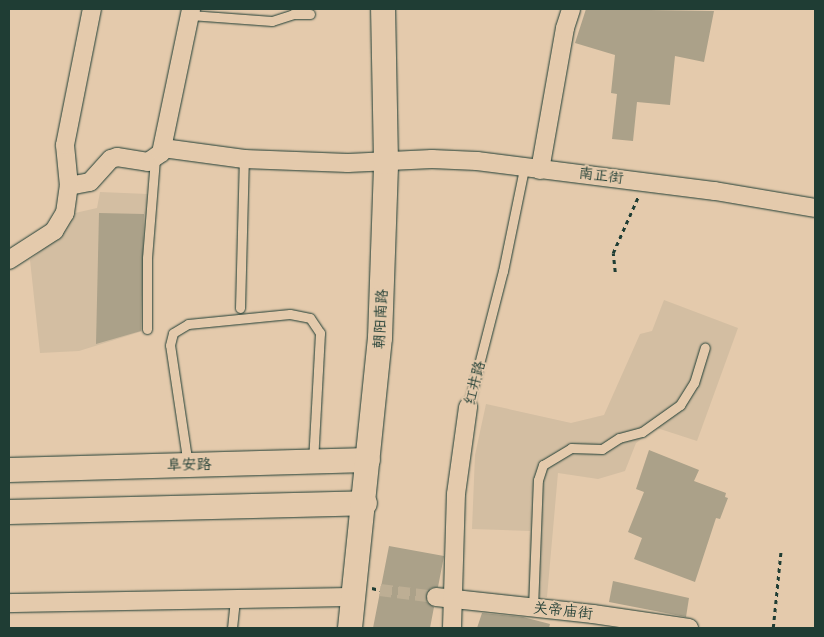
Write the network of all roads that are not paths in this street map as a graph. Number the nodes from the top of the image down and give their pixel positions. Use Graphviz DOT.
graph roads {
  1 [pos="92,9"];
  2 [pos="383,9"];
  3 [pos="571,9"];
  4 [pos="190,12"];
  5 [pos="310,14"];
  6 [pos="159,153"];
  7 [pos="244,159"];
  8 [pos="386,162"];
  9 [pos="532,170"];
  10 [pos="69,186"];
  11 [pos="815,208"];
  12 [pos="9,260"];
  13 [pos="240,308"];
  14 [pos="147,329"];
  15 [pos="705,348"];
  16 [pos="468,406"];
  17 [pos="368,460"];
  18 [pos="313,462"];
  19 [pos="188,465"];
  20 [pos="9,470"];
  21 [pos="365,503"];
  22 [pos="9,512"];
  23 [pos="363,593"];
  24 [pos="436,597"];
  25 [pos="235,599"];
  26 [pos="454,600"];
  27 [pos="9,603"];
  28 [pos="533,608"];
  29 [pos="232,628"];
  30 [pos="350,628"];
  31 [pos="452,628"];
  32 [pos="689,628"];
  1 -- 10 [label="street"];
  2 -- 8 [label="main road, 朝阳南路"];
  3 -- 9 [label="street, 红井路"];
  4 -- 5 [label="lane"];
  4 -- 6 [label="street"];
  6 -- 7 [label="street, 南正街"];
  6 -- 10 [label="street, 南正街"];
  6 -- 14 [label="lane"];
  7 -- 8 [label="street, 南正街"];
  7 -- 13 [label="lane"];
  8 -- 9 [label="street, 南正街"];
  8 -- 17 [label="main road, 朝阳南路"];
  9 -- 11 [label="street, 南正街"];
  9 -- 16 [label="lane, 红井路"];
  10 -- 12 [label="street"];
  15 -- 28 [label="lane"];
  16 -- 26 [label="street, 红井路"];
  17 -- 18 [label="main road, 阜安路"];
  17 -- 21 [label="main road, 朝阳南路"];
  18 -- 19 [label="main road, 阜安路"];
  18 -- 19 [label="lane"];
  19 -- 20 [label="main road, 阜安路"];
  21 -- 22 [label="main road"];
  21 -- 23 [label="main road, 朝阳南路"];
  23 -- 25 [label="street"];
  23 -- 30 [label="main road, 朝阳南路"];
  24 -- 26 [label="street, 关帝庙街"];
  25 -- 27 [label="street"];
  25 -- 29 [label="lane"];
  26 -- 28 [label="street, 关帝庙街"];
  26 -- 31 [label="street, 红井路"];
  28 -- 32 [label="street, 关帝庙街"];
}
